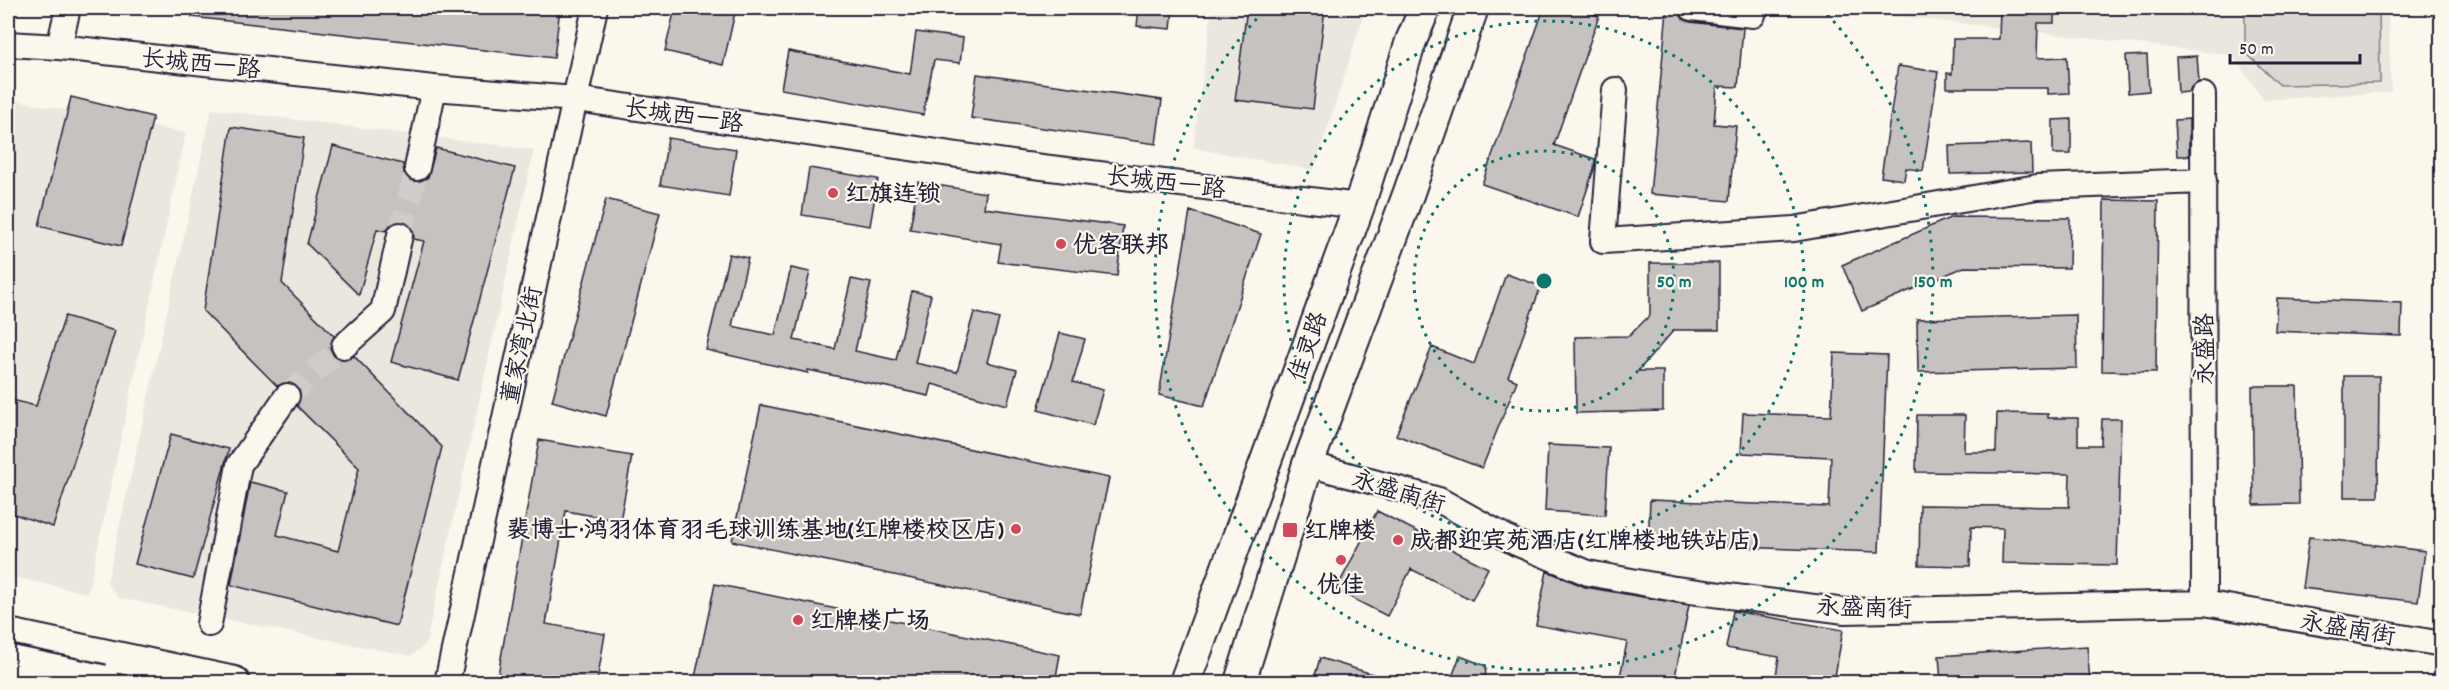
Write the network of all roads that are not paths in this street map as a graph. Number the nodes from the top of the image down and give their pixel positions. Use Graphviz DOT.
graph roads {
  1 [pos="69,8"];
  2 [pos="595,8"];
  3 [pos="1425,8"];
  4 [pos="1473,8"];
  5 [pos="1692,8"];
  6 [pos="1753,15"];
  7 [pos="8,44"];
  8 [pos="59,47"];
  9 [pos="434,88"];
  10 [pos="1615,90"];
  11 [pos="2203,94"];
  12 [pos="576,99"];
  13 [pos="417,168"];
  14 [pos="2204,181"];
  15 [pos="1359,206"];
  16 [pos="400,235"];
  17 [pos="344,346"];
  18 [pos="287,396"];
  19 [pos="1308,464"];
  20 [pos="2204,603"];
  21 [pos="209,624"];
  22 [pos="2442,644"];
  23 [pos="9,648"];
  24 [pos="103,682"];
  25 [pos="234,682"];
  26 [pos="447,682"];
  27 [pos="1185,682"];
  28 [pos="1240,682"];
  1 -- 8 [label="street"];
  2 -- 12 [label="street, 董家湾北街"];
  3 -- 15 [label="main road, 佳灵路"];
  4 -- 19 [label="main road, 佳灵路"];
  5 -- 6 [label="street"];
  7 -- 8 [label="street, 长城西一路"];
  8 -- 9 [label="street, 长城西一路"];
  9 -- 12 [label="street, 长城西一路"];
  9 -- 13 [label="street"];
  10 -- 14 [label="street"];
  11 -- 14 [label="street, 永盛路"];
  12 -- 15 [label="street, 长城西一路"];
  12 -- 26 [label="street, 董家湾北街"];
  14 -- 20 [label="street, 永盛路"];
  15 -- 27 [label="main road, 佳灵路"];
  16 -- 17 [label="street"];
  18 -- 21 [label="street"];
  19 -- 20 [label="street, 永盛南街"];
  19 -- 28 [label="main road, 佳灵路"];
  20 -- 22 [label="street, 永盛南街"];
  23 -- 24 [label="highway, bridge"];
  23 -- 25 [label="main road"];
}
